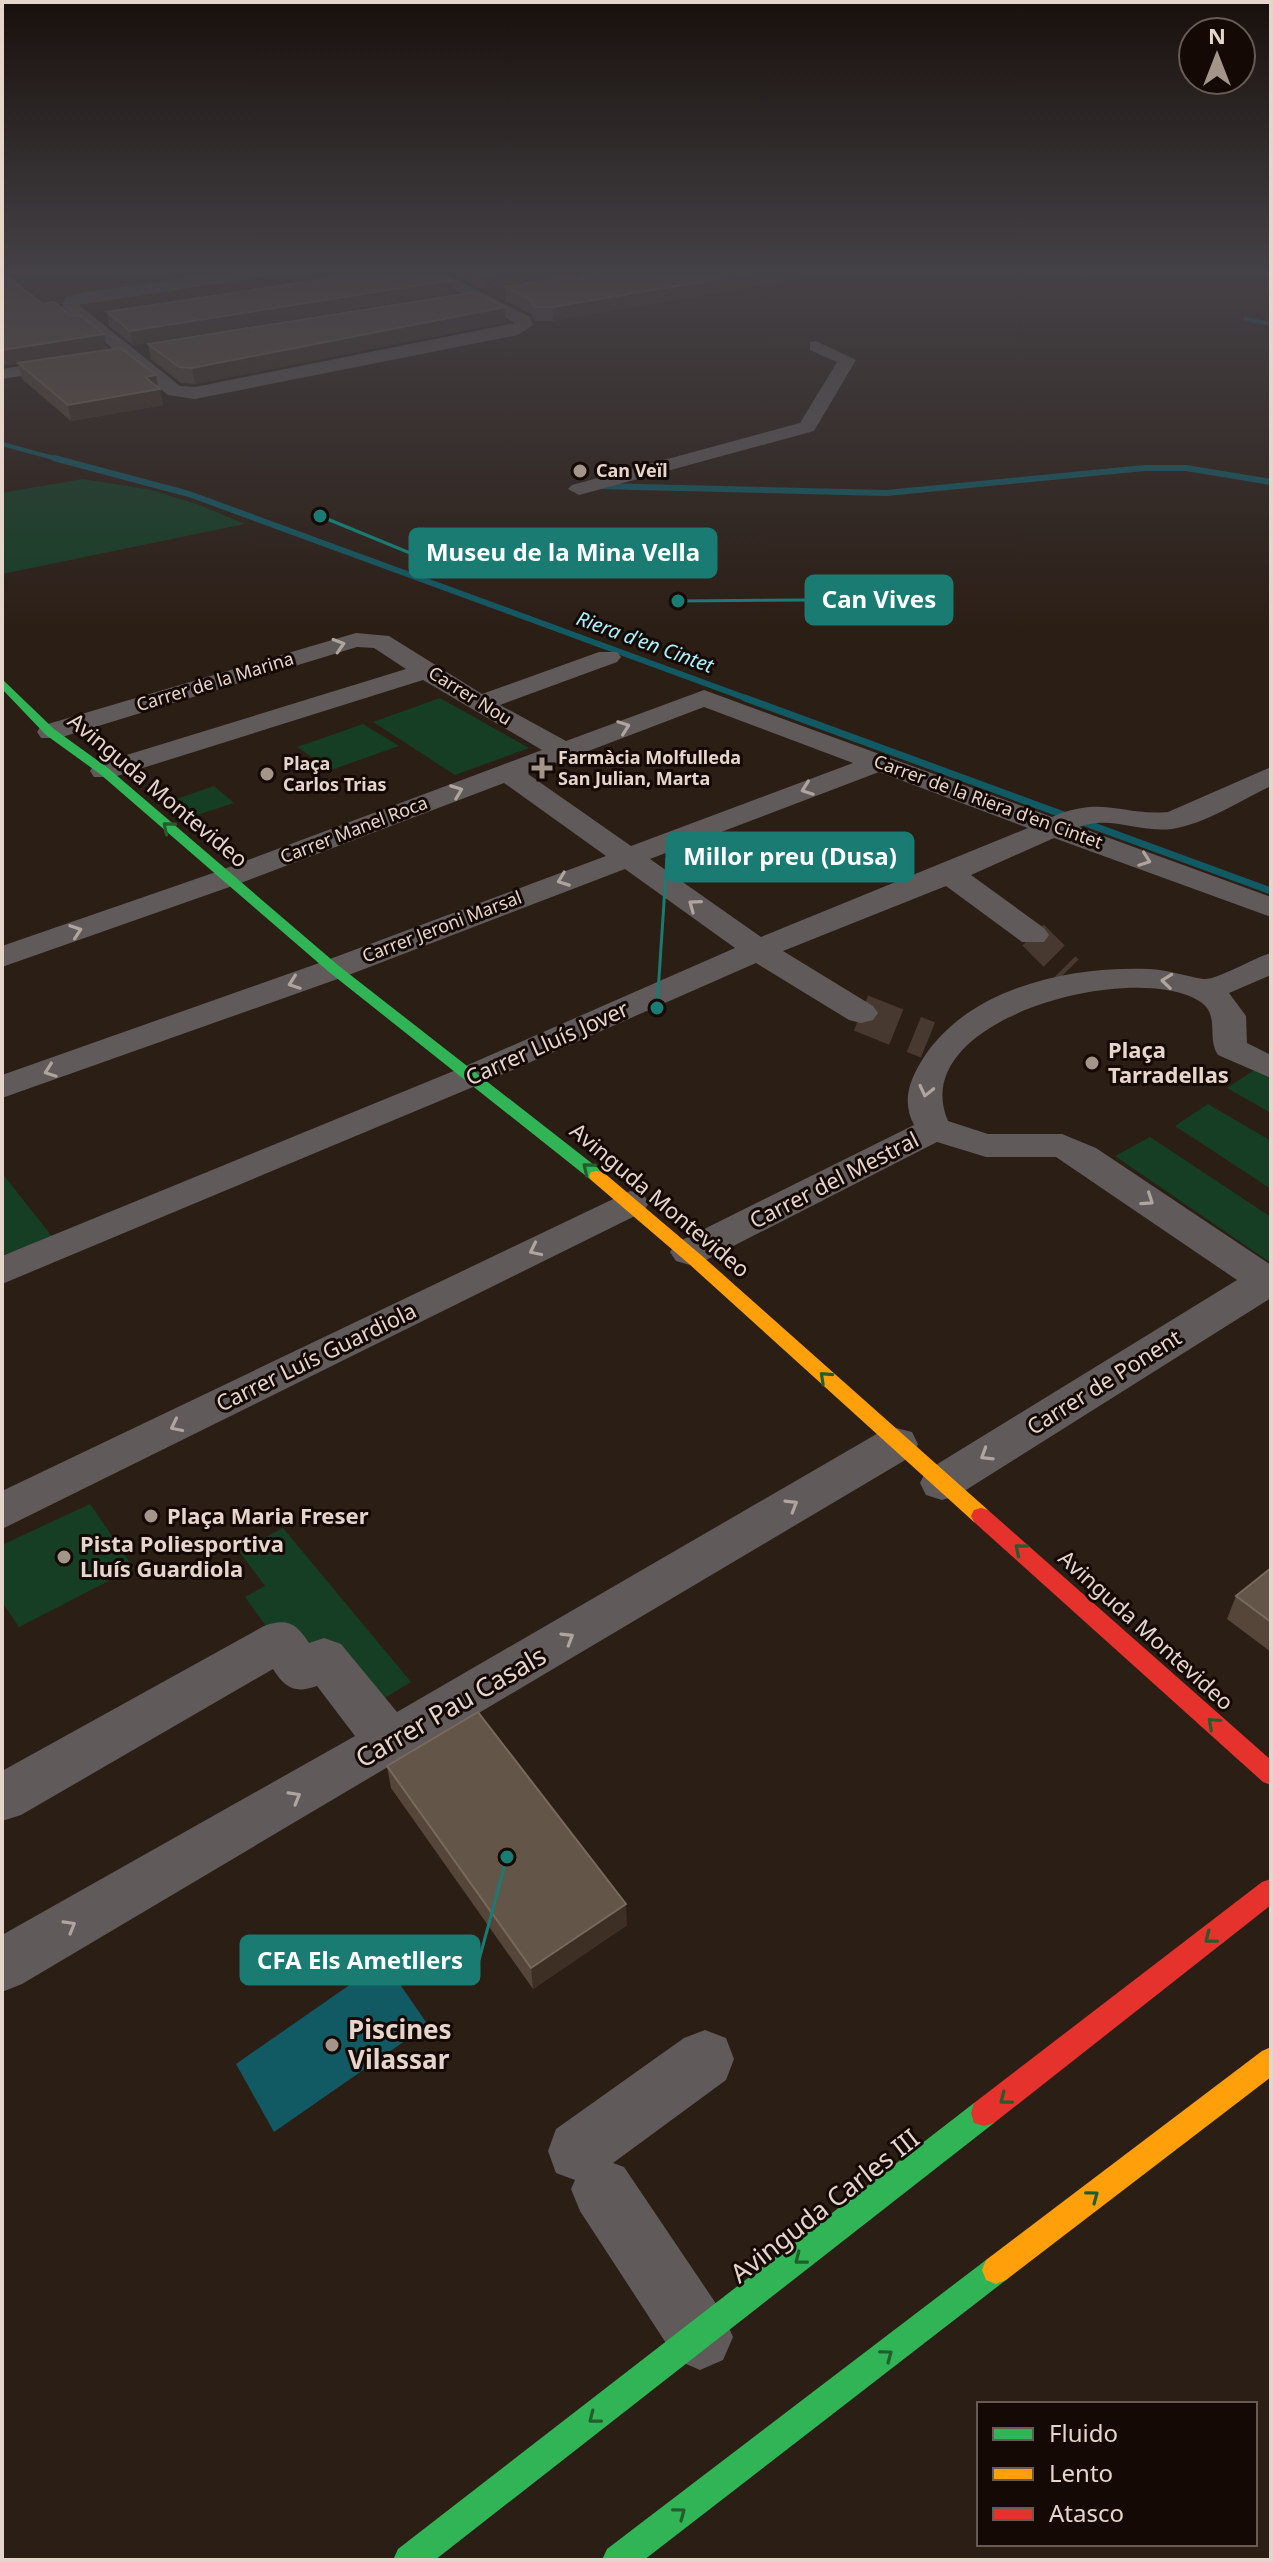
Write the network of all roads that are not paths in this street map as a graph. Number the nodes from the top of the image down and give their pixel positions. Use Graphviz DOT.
graph roads {
  1 [pos="181,392"];
  2 [pos="202,392"];
  3 [pos="828,392"];
  4 [pos="579,489"];
  5 [pos="380,641"];
  6 [pos="608,657"];
  7 [pos="428,670"];
  8 [pos="2,682"];
  9 [pos="704,698"];
  10 [pos="479,704"];
  11 [pos="50,732"];
  12 [pos="562,750"];
  13 [pos="880,762"];
  14 [pos="104,771"];
  15 [pos="507,772"];
  16 [pos="1271,775"];
  17 [pos="1054,826"];
  18 [pos="627,856"];
  19 [pos="949,874"];
  20 [pos="227,878"];
  21 [pos="1271,908"];
  22 [pos="1033,935"];
  23 [pos="758,950"];
  24 [pos="2,957"];
  25 [pos="1271,963"];
  26 [pos="334,969"];
  27 [pos="1206,991"];
  28 [pos="861,1013"];
  29 [pos="1262,1063"];
  30 [pos="473,1075"];
  31 [pos="2,1087"];
  32 [pos="934,1129"];
  33 [pos="630,1203"];
  34 [pos="690,1252"];
  35 [pos="2,1271"];
  36 [pos="1269,1282"];
  37 [pos="896,1444"];
  38 [pos="942,1483"];
  39 [pos="2,1511"];
  40 [pos="390,1742"];
  41 [pos="1271,1775"];
  42 [pos="2,1798"];
  43 [pos="1271,1890"];
  44 [pos="2,1965"];
  45 [pos="705,2059"];
  46 [pos="1271,2060"];
  47 [pos="700,2337"];
  48 [pos="409,2560"];
  49 [pos="618,2560"];
  1 -- 2 [label="street"];
  3 -- 4 [label="street"];
  5 -- 7 [label="street, Carrer Nou"];
  11 -- 5 [label="street, Carrer de la Marina, one-way"];
  6 -- 10 [label="street"];
  7 -- 10 [label="street, Carrer Nou"];
  7 -- 14 [label="street"];
  8 -- 11 [label="street, Avinguda Montevideo"];
  12 -- 9 [label="street, Carrer Manel Roca, one-way"];
  9 -- 13 [label="street, Carrer de la Riera d'en Cintet"];
  10 -- 12 [label="street, Carrer Nou"];
  11 -- 14 [label="street, Avinguda Montevideo"];
  12 -- 15 [label="street, Carrer Manel Roca"];
  13 -- 17 [label="street, Carrer de la Riera d'en Cintet"];
  13 -- 18 [label="street, Carrer Jeroni Marsal, one-way"];
  20 -- 14 [label="street, Avinguda Montevideo, one-way"];
  15 -- 18 [label="street"];
  20 -- 15 [label="street, Carrer Manel Roca, one-way"];
  16 -- 17 [label="street, Carrer Lluís Jover"];
  17 -- 19 [label="street, Carrer Lluís Jover"];
  17 -- 21 [label="street, Carrer de la Riera d'en Cintet, one-way"];
  23 -- 18 [label="street, one-way"];
  18 -- 26 [label="street, Carrer Jeroni Marsal, one-way"];
  19 -- 22 [label="street"];
  19 -- 23 [label="street, Carrer Lluís Jover"];
  24 -- 20 [label="street, Carrer Manel Roca, one-way"];
  20 -- 26 [label="street, Avinguda Montevideo"];
  23 -- 28 [label="street"];
  23 -- 30 [label="street, Carrer Lluís Jover"];
  25 -- 27 [label="street"];
  26 -- 30 [label="street, Avinguda Montevideo"];
  26 -- 31 [label="street, Carrer Jeroni Marsal, one-way"];
  27 -- 29 [label="street"];
  27 -- 32 [label="street, one-way"];
  33 -- 30 [label="street, Avinguda Montevideo, one-way"];
  30 -- 35 [label="street, Carrer Lluís Jover"];
  32 -- 34 [label="street, Carrer del Mestral"];
  32 -- 36 [label="street, one-way"];
  33 -- 34 [label="street, Avinguda Montevideo"];
  33 -- 39 [label="street, Carrer Luís Guardiola, one-way"];
  37 -- 34 [label="street, Avinguda Montevideo, one-way"];
  36 -- 38 [label="street, Carrer de Ponent, one-way"];
  37 -- 38 [label="street, Avinguda Montevideo"];
  40 -- 37 [label="street, Carrer Pau Casals, one-way"];
  41 -- 38 [label="street, Avinguda Montevideo, one-way"];
  40 -- 42 [label="street"];
  44 -- 40 [label="street, Carrer Pau Casals, one-way"];
  43 -- 47 [label="street, Avinguda Carles III, one-way"];
  45 -- 47 [label="street"];
  49 -- 46 [label="street, one-way"];
  47 -- 48 [label="street, Avinguda Carles III, one-way"];
}
